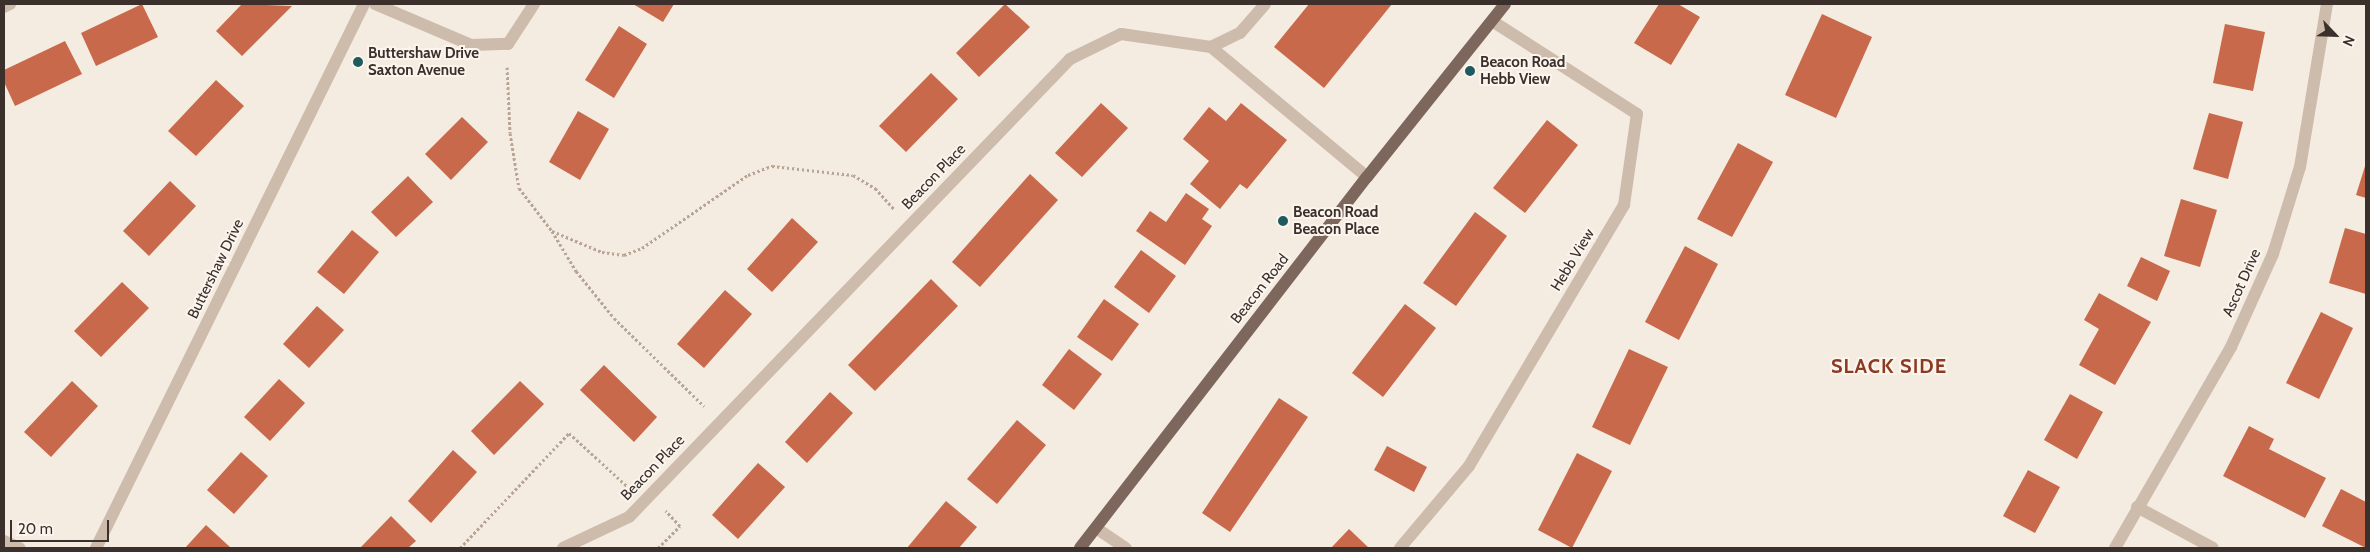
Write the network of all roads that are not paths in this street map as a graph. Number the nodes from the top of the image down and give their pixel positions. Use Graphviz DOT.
graph roads {
  1 [pos="10,4"];
  2 [pos="364,4"];
  3 [pos="375,4"];
  4 [pos="534,4"];
  5 [pos="1265,4"];
  6 [pos="1506,4"];
  7 [pos="2327,4"];
  8 [pos="4,7"];
  9 [pos="1492,22"];
  10 [pos="1211,48"];
  11 [pos="1366,176"];
  12 [pos="2137,507"];
  13 [pos="1096,528"];
  14 [pos="4,541"];
  15 [pos="20,548"];
  16 [pos="96,548"];
  17 [pos="563,548"];
  18 [pos="1080,548"];
  19 [pos="1126,548"];
  20 [pos="1400,548"];
  21 [pos="2115,548"];
  22 [pos="2213,548"];
  1 -- 8 [label="street"];
  2 -- 16 [label="street, Buttershaw Drive"];
  3 -- 4 [label="street"];
  5 -- 10 [label="street"];
  6 -- 9 [label="main road, Beacon Road"];
  7 -- 12 [label="street, Ascot Drive"];
  9 -- 11 [label="main road, Beacon Road"];
  9 -- 20 [label="street, Hebb View"];
  10 -- 11 [label="street"];
  10 -- 17 [label="street, Beacon Place"];
  11 -- 13 [label="main road, Beacon Road"];
  12 -- 21 [label="street, Ascot Drive"];
  12 -- 22 [label="street"];
  13 -- 18 [label="main road, Beacon Road"];
  13 -- 19 [label="street"];
  14 -- 15 [label="street"];
}
